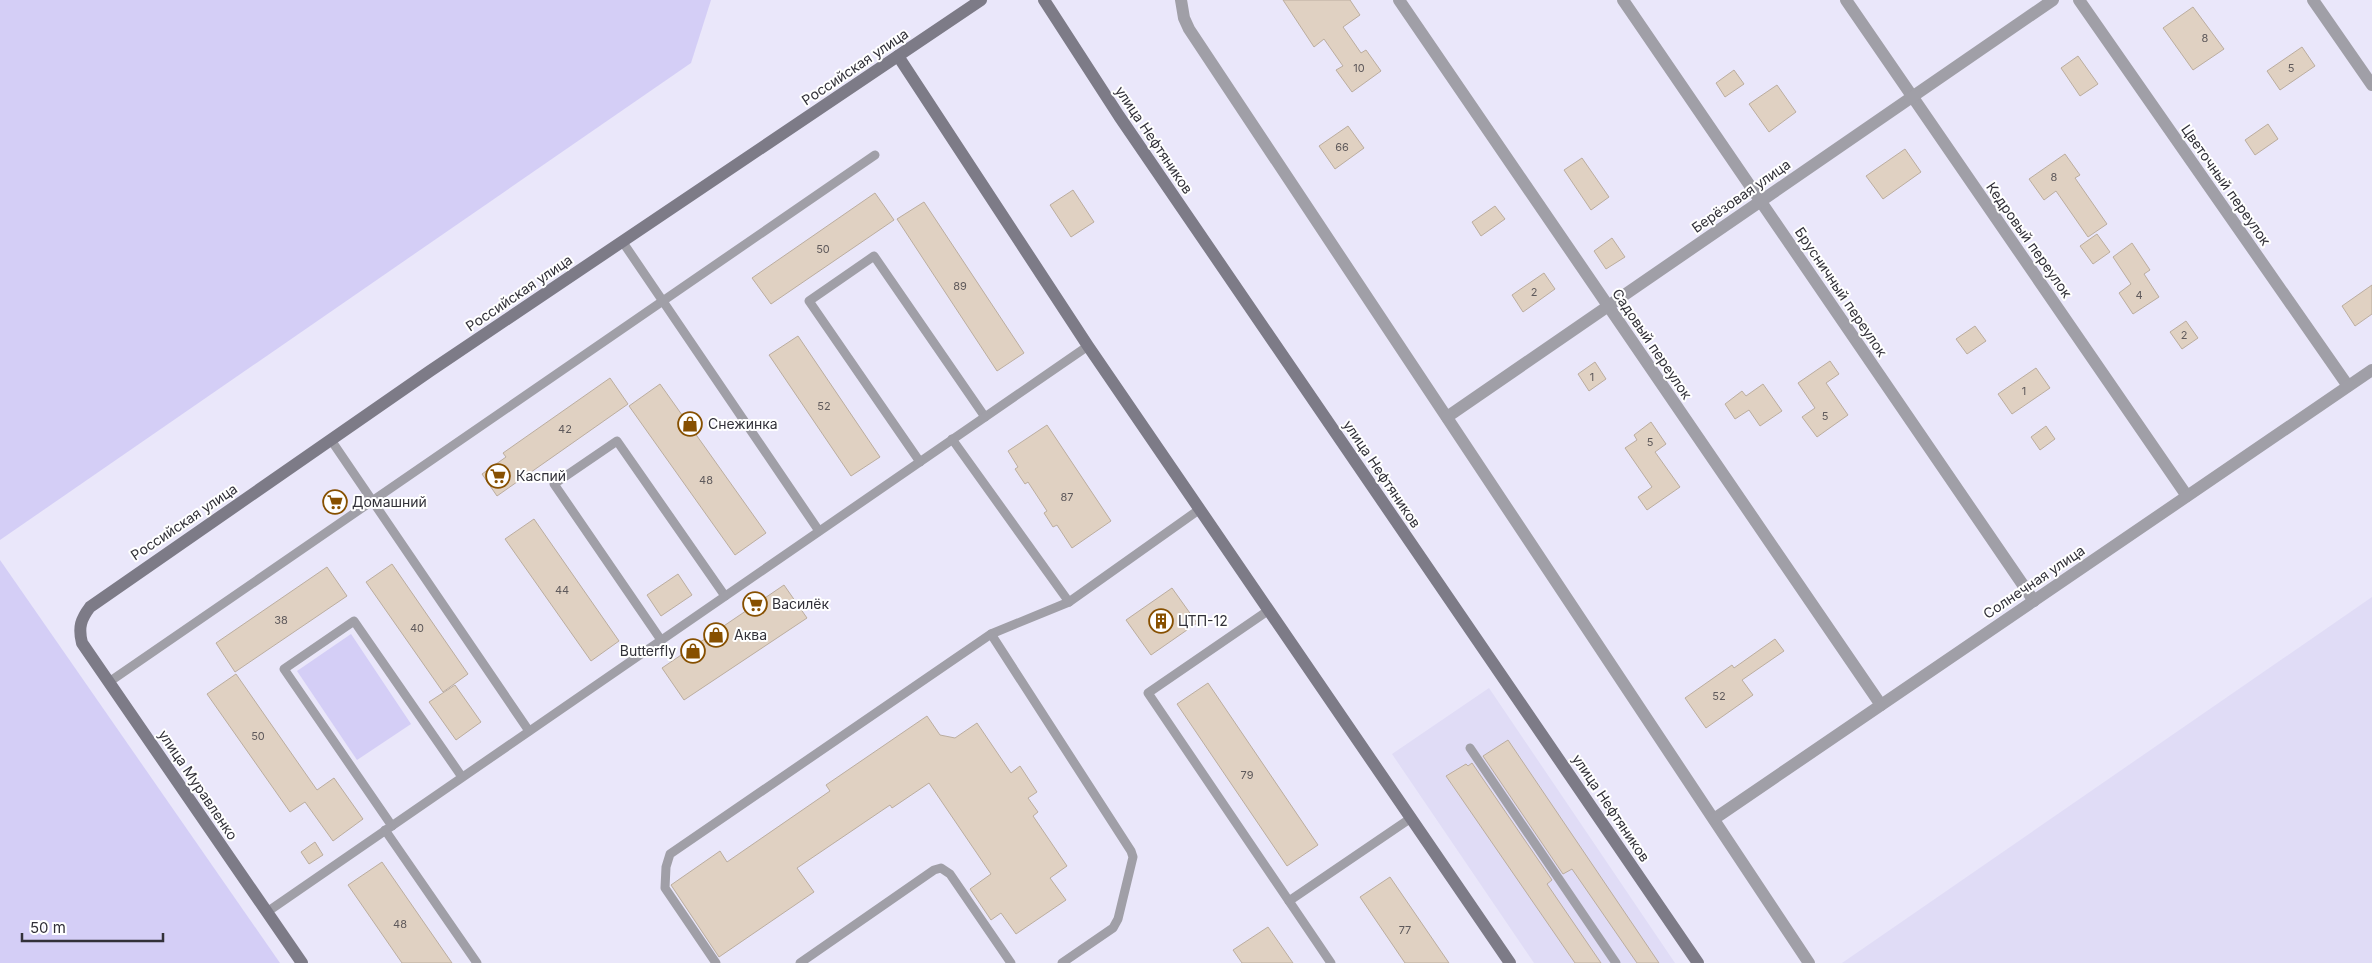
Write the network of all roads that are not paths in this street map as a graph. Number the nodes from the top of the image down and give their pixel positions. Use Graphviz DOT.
graph roads {
  1 [pos="982,0"];
  2 [pos="1044,0"];
  3 [pos="1181,0"];
  4 [pos="1399,0"];
  5 [pos="1623,0"];
  6 [pos="1846,0"];
  7 [pos="2053,0"];
  8 [pos="2080,0"];
  9 [pos="2313,0"];
  10 [pos="898,56"];
  11 [pos="2372,85"];
  12 [pos="1912,97"];
  13 [pos="876,155"];
  14 [pos="1761,201"];
  15 [pos="622,241"];
  16 [pos="662,300"];
  17 [pos="1608,306"];
  18 [pos="1088,346"];
  19 [pos="2372,370"];
  20 [pos="2348,386"];
  21 [pos="985,416"];
  22 [pos="1446,417"];
  23 [pos="331,440"];
  24 [pos="952,440"];
  25 [pos="920,462"];
  26 [pos="2187,496"];
  27 [pos="372,500"];
  28 [pos="1200,509"];
  29 [pos="819,531"];
  30 [pos="724,596"];
  31 [pos="2034,601"];
  32 [pos="1069,602"];
  33 [pos="1269,610"];
  34 [pos="81,620"];
  35 [pos="991,634"];
  36 [pos="661,640"];
  37 [pos="109,682"];
  38 [pos="1880,705"];
  39 [pos="529,731"];
  40 [pos="1470,748"];
  41 [pos="462,777"];
  42 [pos="1411,818"];
  43 [pos="1714,819"];
  44 [pos="389,828"];
  45 [pos="1289,901"];
  46 [pos="267,912"];
  47 [pos="302,963"];
  48 [pos="477,963"];
  49 [pos="716,963"];
  50 [pos="800,963"];
  51 [pos="1011,963"];
  52 [pos="1062,963"];
  53 [pos="1332,963"];
  54 [pos="1510,963"];
  55 [pos="1616,963"];
  56 [pos="1698,963"];
  57 [pos="1809,963"];
  1 -- 10 [label="main road, Российская улица"];
  2 -- 56 [label="main road, улица Нефтяников"];
  3 -- 22 [label="street"];
  4 -- 17 [label="street, Садовый переулок"];
  5 -- 14 [label="street, Брусничный переулок"];
  6 -- 12 [label="street, Кедровый переулок"];
  7 -- 12 [label="street, Берёзовая улица"];
  8 -- 20 [label="street, Цветочный переулок"];
  9 -- 11 [label="street"];
  10 -- 15 [label="main road, Российская улица"];
  10 -- 18 [label="main road"];
  12 -- 14 [label="street, Берёзовая улица"];
  12 -- 26 [label="street, Кедровый переулок"];
  13 -- 16 [label="lane"];
  14 -- 17 [label="street, Берёзовая улица"];
  14 -- 31 [label="street, Брусничный переулок"];
  15 -- 16 [label="lane"];
  15 -- 23 [label="main road, Российская улица"];
  16 -- 27 [label="lane"];
  16 -- 29 [label="lane"];
  17 -- 22 [label="street, Берёзовая улица"];
  17 -- 38 [label="street, Садовый переулок"];
  18 -- 21 [label="lane"];
  18 -- 28 [label="main road"];
  19 -- 20 [label="street, Солнечная улица"];
  20 -- 26 [label="street, Солнечная улица"];
  21 -- 24 [label="lane"];
  21 -- 25 [label="lane"];
  22 -- 43 [label="street"];
  23 -- 27 [label="lane"];
  23 -- 34 [label="main road, Российская улица"];
  24 -- 25 [label="lane"];
  24 -- 32 [label="lane"];
  25 -- 29 [label="lane"];
  26 -- 31 [label="street, Солнечная улица"];
  27 -- 37 [label="lane"];
  27 -- 39 [label="lane"];
  28 -- 32 [label="lane"];
  28 -- 33 [label="main road"];
  29 -- 30 [label="lane"];
  30 -- 36 [label="lane"];
  30 -- 36 [label="lane"];
  31 -- 38 [label="street, Солнечная улица"];
  32 -- 35 [label="lane"];
  33 -- 42 [label="main road"];
  33 -- 45 [label="lane"];
  34 -- 37 [label="main road, улица Муравленко"];
  35 -- 49 [label="lane"];
  35 -- 52 [label="lane"];
  36 -- 39 [label="lane"];
  37 -- 46 [label="main road, улица Муравленко"];
  38 -- 43 [label="street, Солнечная улица"];
  39 -- 41 [label="lane"];
  40 -- 55 [label="lane"];
  41 -- 44 [label="lane"];
  41 -- 44 [label="lane"];
  42 -- 45 [label="lane"];
  42 -- 54 [label="main road"];
  43 -- 57 [label="street"];
  44 -- 46 [label="lane"];
  44 -- 48 [label="lane"];
  45 -- 53 [label="lane"];
  46 -- 47 [label="main road, улица Муравленко"];
  50 -- 51 [label="lane"];
}
